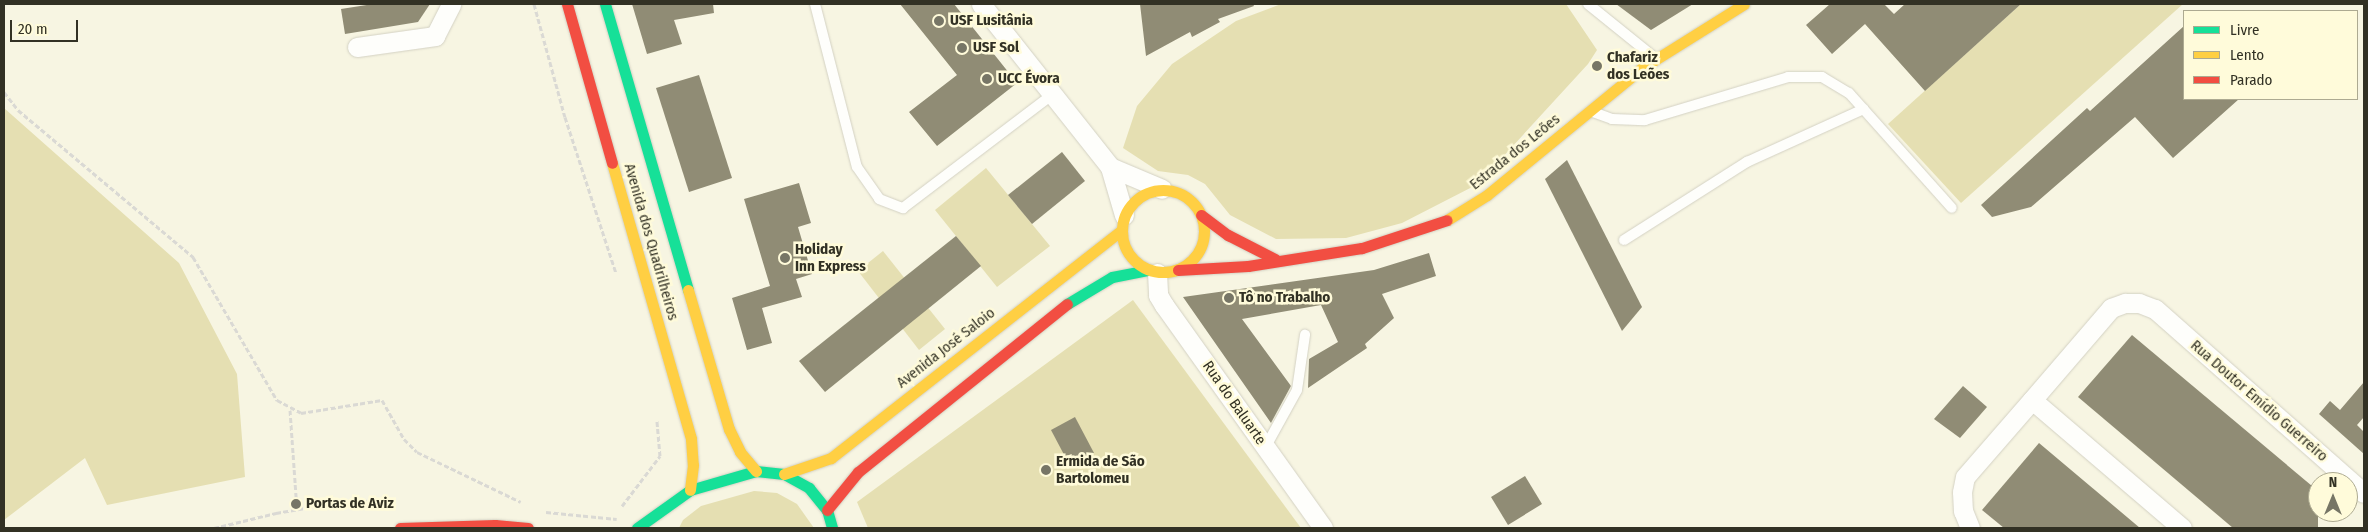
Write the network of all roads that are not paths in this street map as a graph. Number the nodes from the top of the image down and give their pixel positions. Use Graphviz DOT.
graph roads {
  1 [pos="451,4"];
  2 [pos="566,4"];
  3 [pos="605,4"];
  4 [pos="815,4"];
  5 [pos="981,4"];
  6 [pos="1588,4"];
  7 [pos="1744,4"];
  8 [pos="357,47"];
  9 [pos="1656,59"];
  10 [pos="1053,94"];
  11 [pos="1864,108"];
  12 [pos="1590,111"];
  13 [pos="1110,167"];
  14 [pos="1162,190"];
  15 [pos="1952,208"];
  16 [pos="1201,215"];
  17 [pos="1122,223"];
  18 [pos="1624,240"];
  19 [pos="1275,259"];
  20 [pos="1178,270"];
  21 [pos="1152,271"];
  22 [pos="1305,335"];
  23 [pos="2032,400"];
  24 [pos="1265,448"];
  25 [pos="756,471"];
  26 [pos="784,474"];
  27 [pos="690,490"];
  28 [pos="2364,493"];
  29 [pos="668,508"];
  30 [pos="827,510"];
  31 [pos="400,528"];
  32 [pos="528,528"];
  33 [pos="637,528"];
  34 [pos="656,528"];
  35 [pos="832,528"];
  36 [pos="1323,528"];
  37 [pos="1970,528"];
  38 [pos="2182,528"];
  1 -- 8 [label="street"];
  2 -- 27 [label="main road, Avenida dos Quadrilheiros"];
  3 -- 25 [label="main road, Avenida dos Quadrilheiros"];
  4 -- 10 [label="lane"];
  5 -- 10 [label="street"];
  6 -- 9 [label="lane"];
  7 -- 9 [label="main road, Estrada dos Leões"];
  9 -- 12 [label="main road, Estrada dos Leões"];
  10 -- 13 [label="street"];
  11 -- 12 [label="lane"];
  11 -- 15 [label="lane"];
  11 -- 18 [label="lane"];
  12 -- 19 [label="main road, Estrada dos Leões"];
  13 -- 14 [label="street"];
  13 -- 17 [label="street"];
  14 -- 16 [label="main road"];
  14 -- 17 [label="main road"];
  16 -- 19 [label="main road"];
  16 -- 20 [label="main road"];
  17 -- 21 [label="main road"];
  17 -- 26 [label="main road, Avenida José Saloio"];
  19 -- 20 [label="main road, Estrada dos Leões"];
  20 -- 21 [label="main road"];
  21 -- 24 [label="street, Rua do Baluarte"];
  21 -- 30 [label="main road"];
  22 -- 24 [label="lane"];
  23 -- 28 [label="street, Rua Doutor Emídio Guerreiro"];
  23 -- 37 [label="street"];
  23 -- 38 [label="street"];
  24 -- 36 [label="street, Rua do Baluarte"];
  25 -- 26 [label="main road"];
  25 -- 27 [label="main road"];
  26 -- 30 [label="main road"];
  27 -- 29 [label="main road"];
  29 -- 33 [label="main road"];
  29 -- 34 [label="main road"];
  30 -- 35 [label="main road"];
  31 -- 32 [label="main road"];
}
